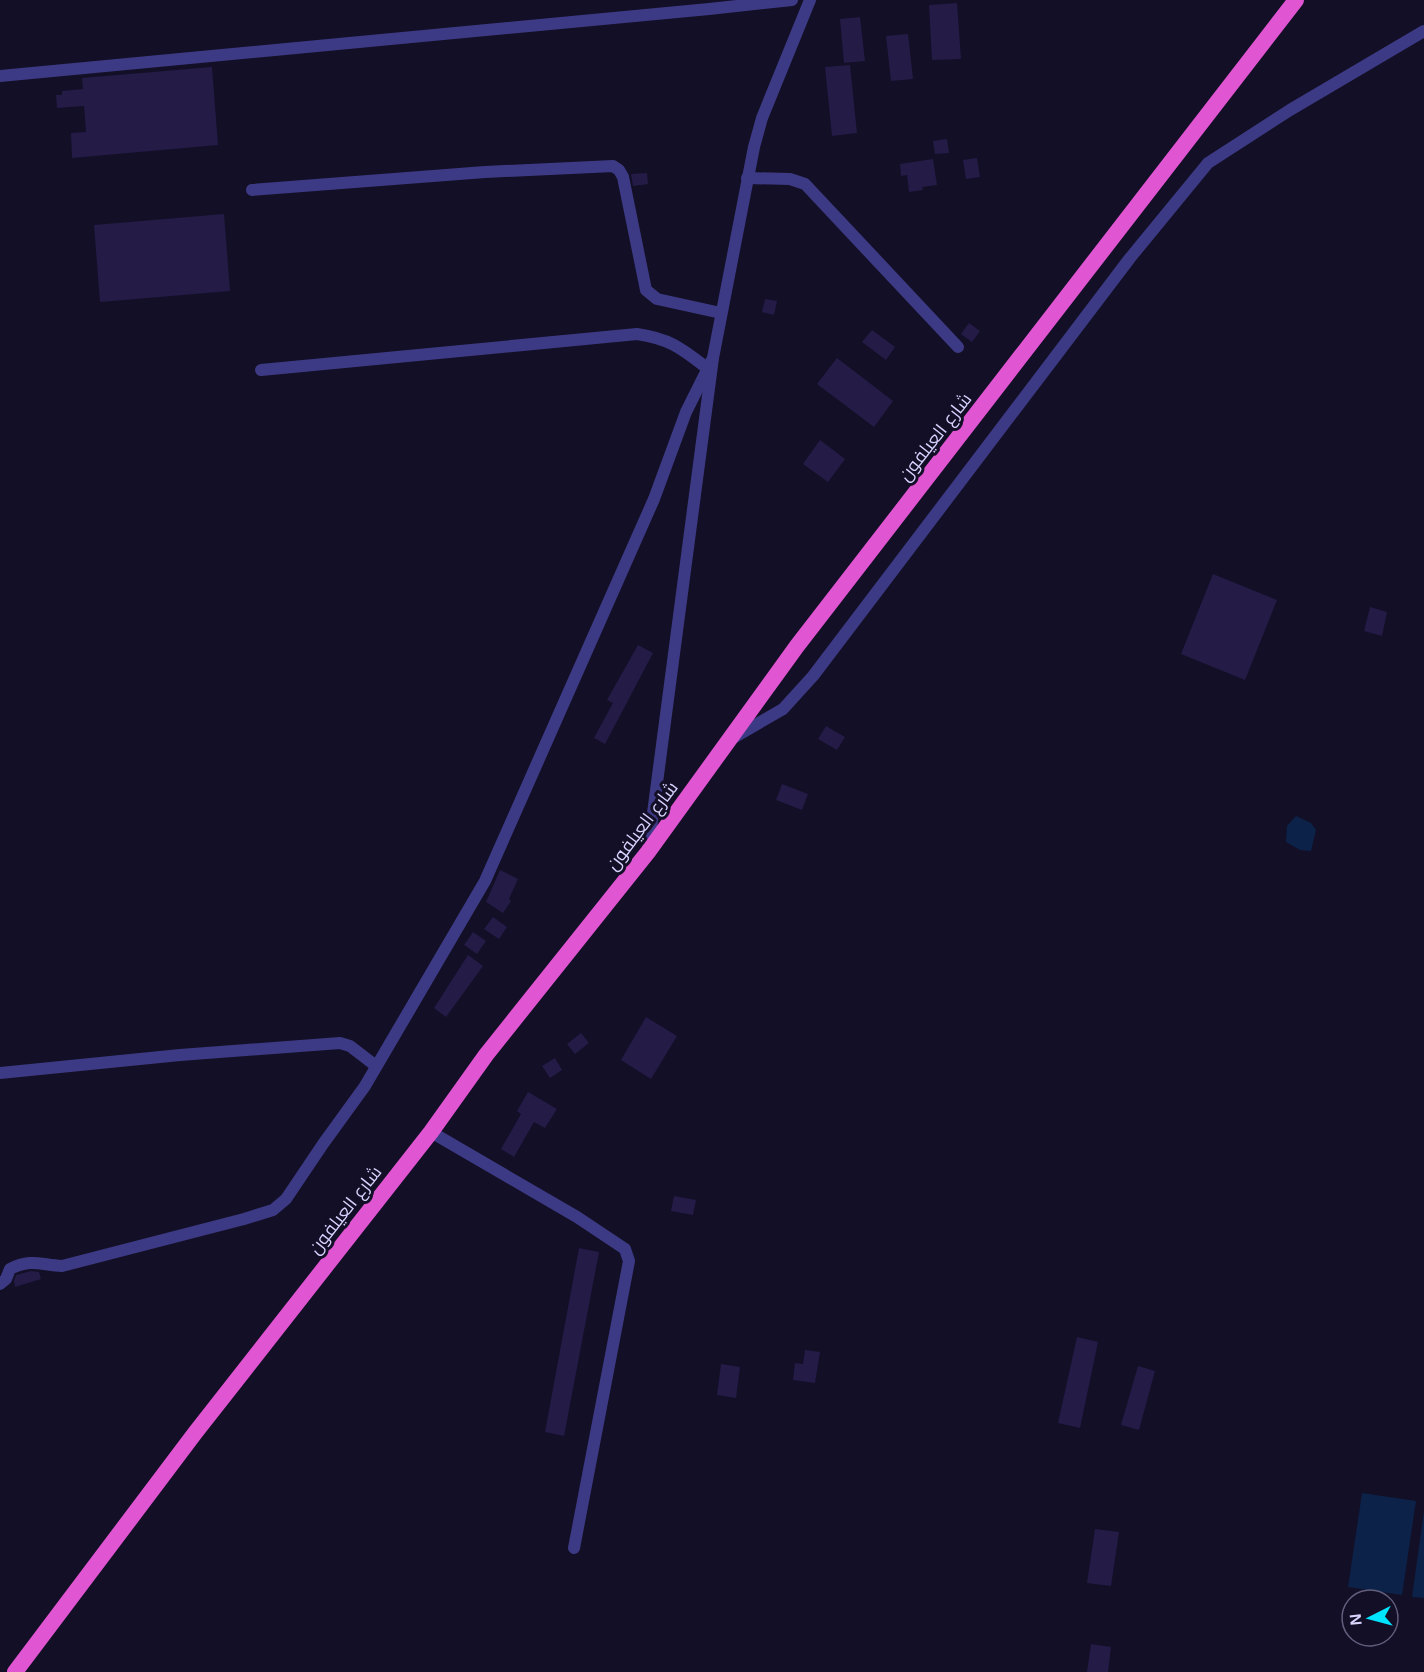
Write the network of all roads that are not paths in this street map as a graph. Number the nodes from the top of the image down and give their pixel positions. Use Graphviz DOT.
graph roads {
  1 [pos="792,0"];
  2 [pos="810,0"];
  3 [pos="1296,0"];
  4 [pos="1424,31"];
  5 [pos="0,76"];
  6 [pos="747,178"];
  7 [pos="252,190"];
  8 [pos="721,313"];
  9 [pos="958,347"];
  10 [pos="710,363"];
  11 [pos="261,370"];
  12 [pos="730,740"];
  13 [pos="648,852"];
  14 [pos="376,1066"];
  15 [pos="0,1073"];
  16 [pos="431,1132"];
  17 [pos="0,1284"];
  18 [pos="574,1548"];
  19 [pos="15,1672"];
  1 -- 5 [label="street"];
  2 -- 6 [label="street"];
  3 -- 12 [label="highway, شارع العيلفون"];
  4 -- 12 [label="street"];
  6 -- 8 [label="street"];
  6 -- 9 [label="street"];
  7 -- 8 [label="street"];
  8 -- 10 [label="street"];
  10 -- 11 [label="street"];
  10 -- 13 [label="street"];
  10 -- 14 [label="street"];
  12 -- 13 [label="highway, شارع العيلفون"];
  13 -- 16 [label="highway, شارع العيلفون"];
  14 -- 15 [label="street"];
  14 -- 17 [label="street"];
  16 -- 18 [label="street"];
  16 -- 19 [label="highway, شارع العيلفون"];
}
